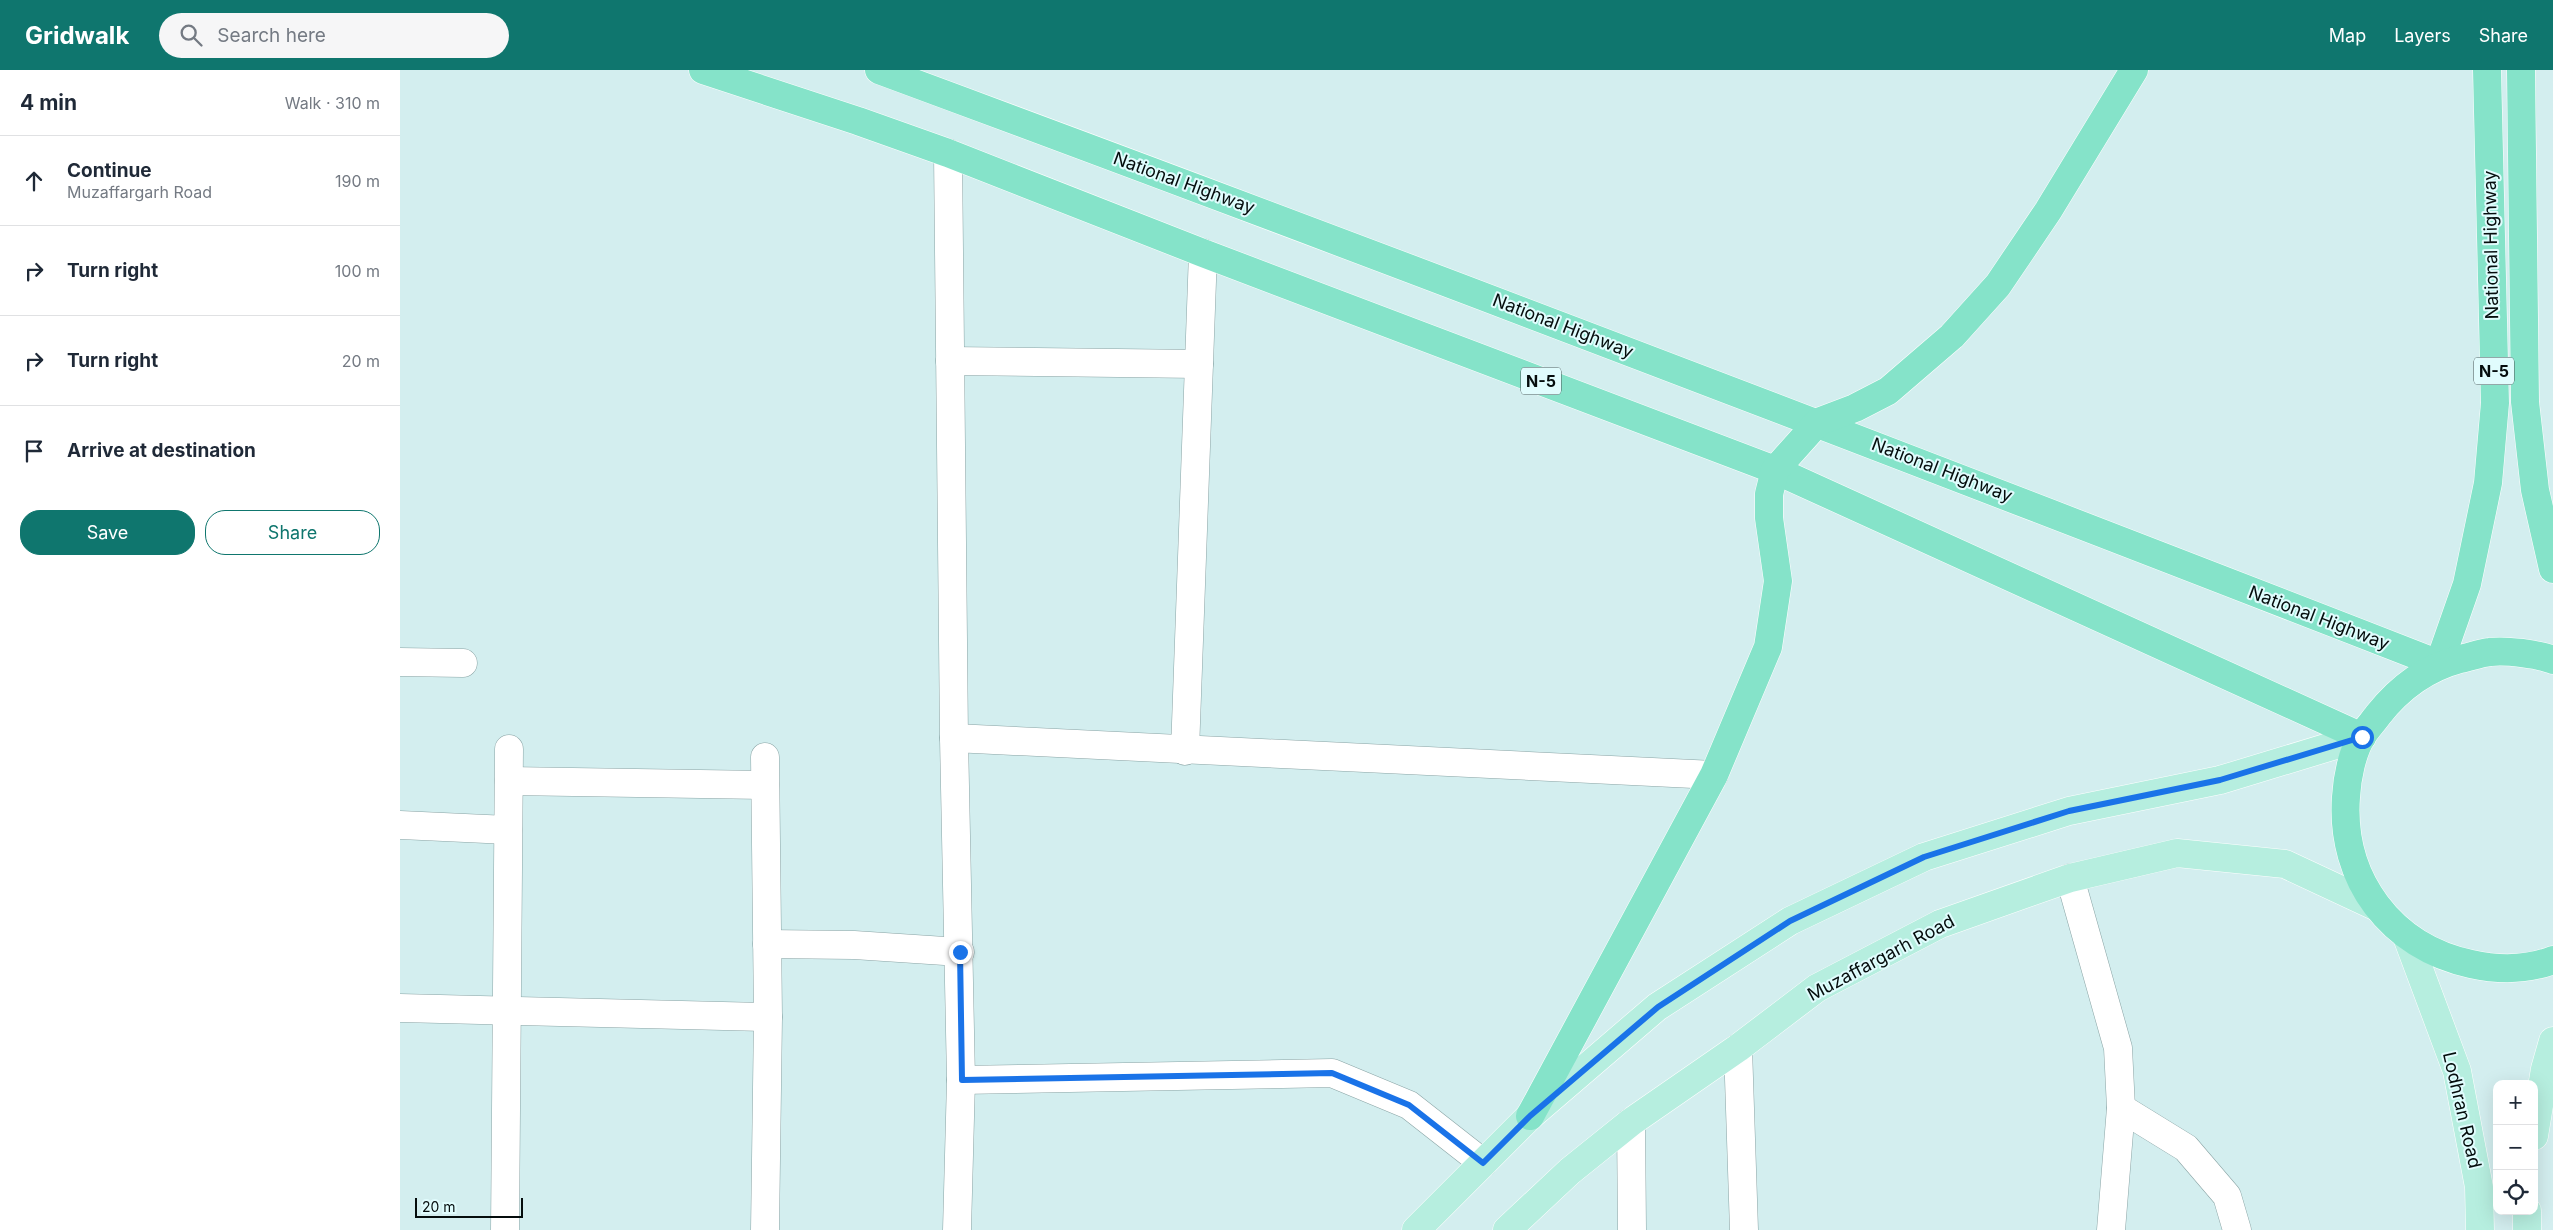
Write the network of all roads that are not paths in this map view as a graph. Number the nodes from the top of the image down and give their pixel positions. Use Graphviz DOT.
graph roads {
  1 [pos="703,70"];
  2 [pos="879,70"];
  3 [pos="2134,70"];
  4 [pos="2487,70"];
  5 [pos="2521,70"];
  6 [pos="948,153"];
  7 [pos="1203,253"];
  8 [pos="950,360"];
  9 [pos="1199,364"];
  10 [pos="1818,422"];
  11 [pos="1776,470"];
  12 [pos="2553,569"];
  13 [pos="2553,660"];
  14 [pos="400,662"];
  15 [pos="463,663"];
  16 [pos="2439,664"];
  17 [pos="2362,737"];
  18 [pos="954,738"];
  19 [pos="509,749"];
  20 [pos="1185,751"];
  21 [pos="765,757"];
  22 [pos="1714,775"];
  23 [pos="509,781"];
  24 [pos="765,785"];
  25 [pos="400,825"];
  26 [pos="508,830"];
  27 [pos="2070,878"];
  28 [pos="2375,906"];
  29 [pos="2407,937"];
  30 [pos="767,944"];
  31 [pos="960,952"];
  32 [pos="2553,960"];
  33 [pos="400,1008"];
  34 [pos="505,1010"];
  35 [pos="768,1017"];
  36 [pos="2553,1042"];
  37 [pos="1738,1048"];
  38 [pos="962,1080"];
  39 [pos="2121,1108"];
  40 [pos="1530,1116"];
  41 [pos="1631,1122"];
  42 [pos="2536,1125"];
  43 [pos="1483,1163"];
  44 [pos="2527,1215"];
  45 [pos="505,1230"];
  46 [pos="765,1230"];
  47 [pos="957,1230"];
  48 [pos="1416,1230"];
  49 [pos="1507,1230"];
  50 [pos="1632,1230"];
  51 [pos="1744,1230"];
  52 [pos="2111,1230"];
  53 [pos="2238,1230"];
  54 [pos="2480,1230"];
  55 [pos="2527,1230"];
  1 -- 6 [label="highway, N-5"];
  2 -- 10 [label="highway, National Highway"];
  3 -- 10 [label="highway"];
  4 -- 16 [label="highway, National Highway / N-5"];
  5 -- 12 [label="highway, National Highway / N-5"];
  6 -- 7 [label="highway, N-5"];
  6 -- 8 [label="street"];
  7 -- 9 [label="street"];
  7 -- 11 [label="highway, N-5"];
  8 -- 9 [label="street"];
  8 -- 18 [label="street"];
  9 -- 20 [label="street"];
  10 -- 11 [label="highway"];
  10 -- 16 [label="highway, National Highway"];
  11 -- 17 [label="highway, N-5"];
  11 -- 22 [label="highway"];
  13 -- 16 [label="highway"];
  14 -- 15 [label="street"];
  16 -- 17 [label="highway"];
  17 -- 28 [label="highway"];
  17 -- 40 [label="main road"];
  18 -- 20 [label="street"];
  18 -- 31 [label="street"];
  19 -- 23 [label="street"];
  20 -- 22 [label="street"];
  21 -- 24 [label="street"];
  22 -- 40 [label="highway"];
  23 -- 24 [label="street"];
  23 -- 26 [label="street"];
  24 -- 30 [label="street"];
  25 -- 26 [label="street"];
  26 -- 34 [label="street"];
  27 -- 28 [label="main road, Muzaffargarh Road"];
  27 -- 37 [label="main road, Muzaffargarh Road"];
  27 -- 39 [label="street"];
  28 -- 29 [label="highway"];
  29 -- 32 [label="highway"];
  29 -- 54 [label="main road, Lodhran Road"];
  30 -- 31 [label="street"];
  30 -- 35 [label="street"];
  31 -- 38 [label="street"];
  33 -- 34 [label="street"];
  34 -- 35 [label="street"];
  34 -- 45 [label="street"];
  35 -- 46 [label="street"];
  36 -- 42 [label="main road"];
  37 -- 41 [label="main road, Muzaffargarh Road"];
  37 -- 51 [label="street"];
  38 -- 43 [label="street"];
  38 -- 47 [label="street"];
  39 -- 52 [label="street"];
  39 -- 53 [label="street"];
  40 -- 43 [label="main road"];
  41 -- 49 [label="main road, Muzaffargarh Road"];
  41 -- 50 [label="street"];
  43 -- 48 [label="main road"];
  44 -- 55 [label="main road"];
}
